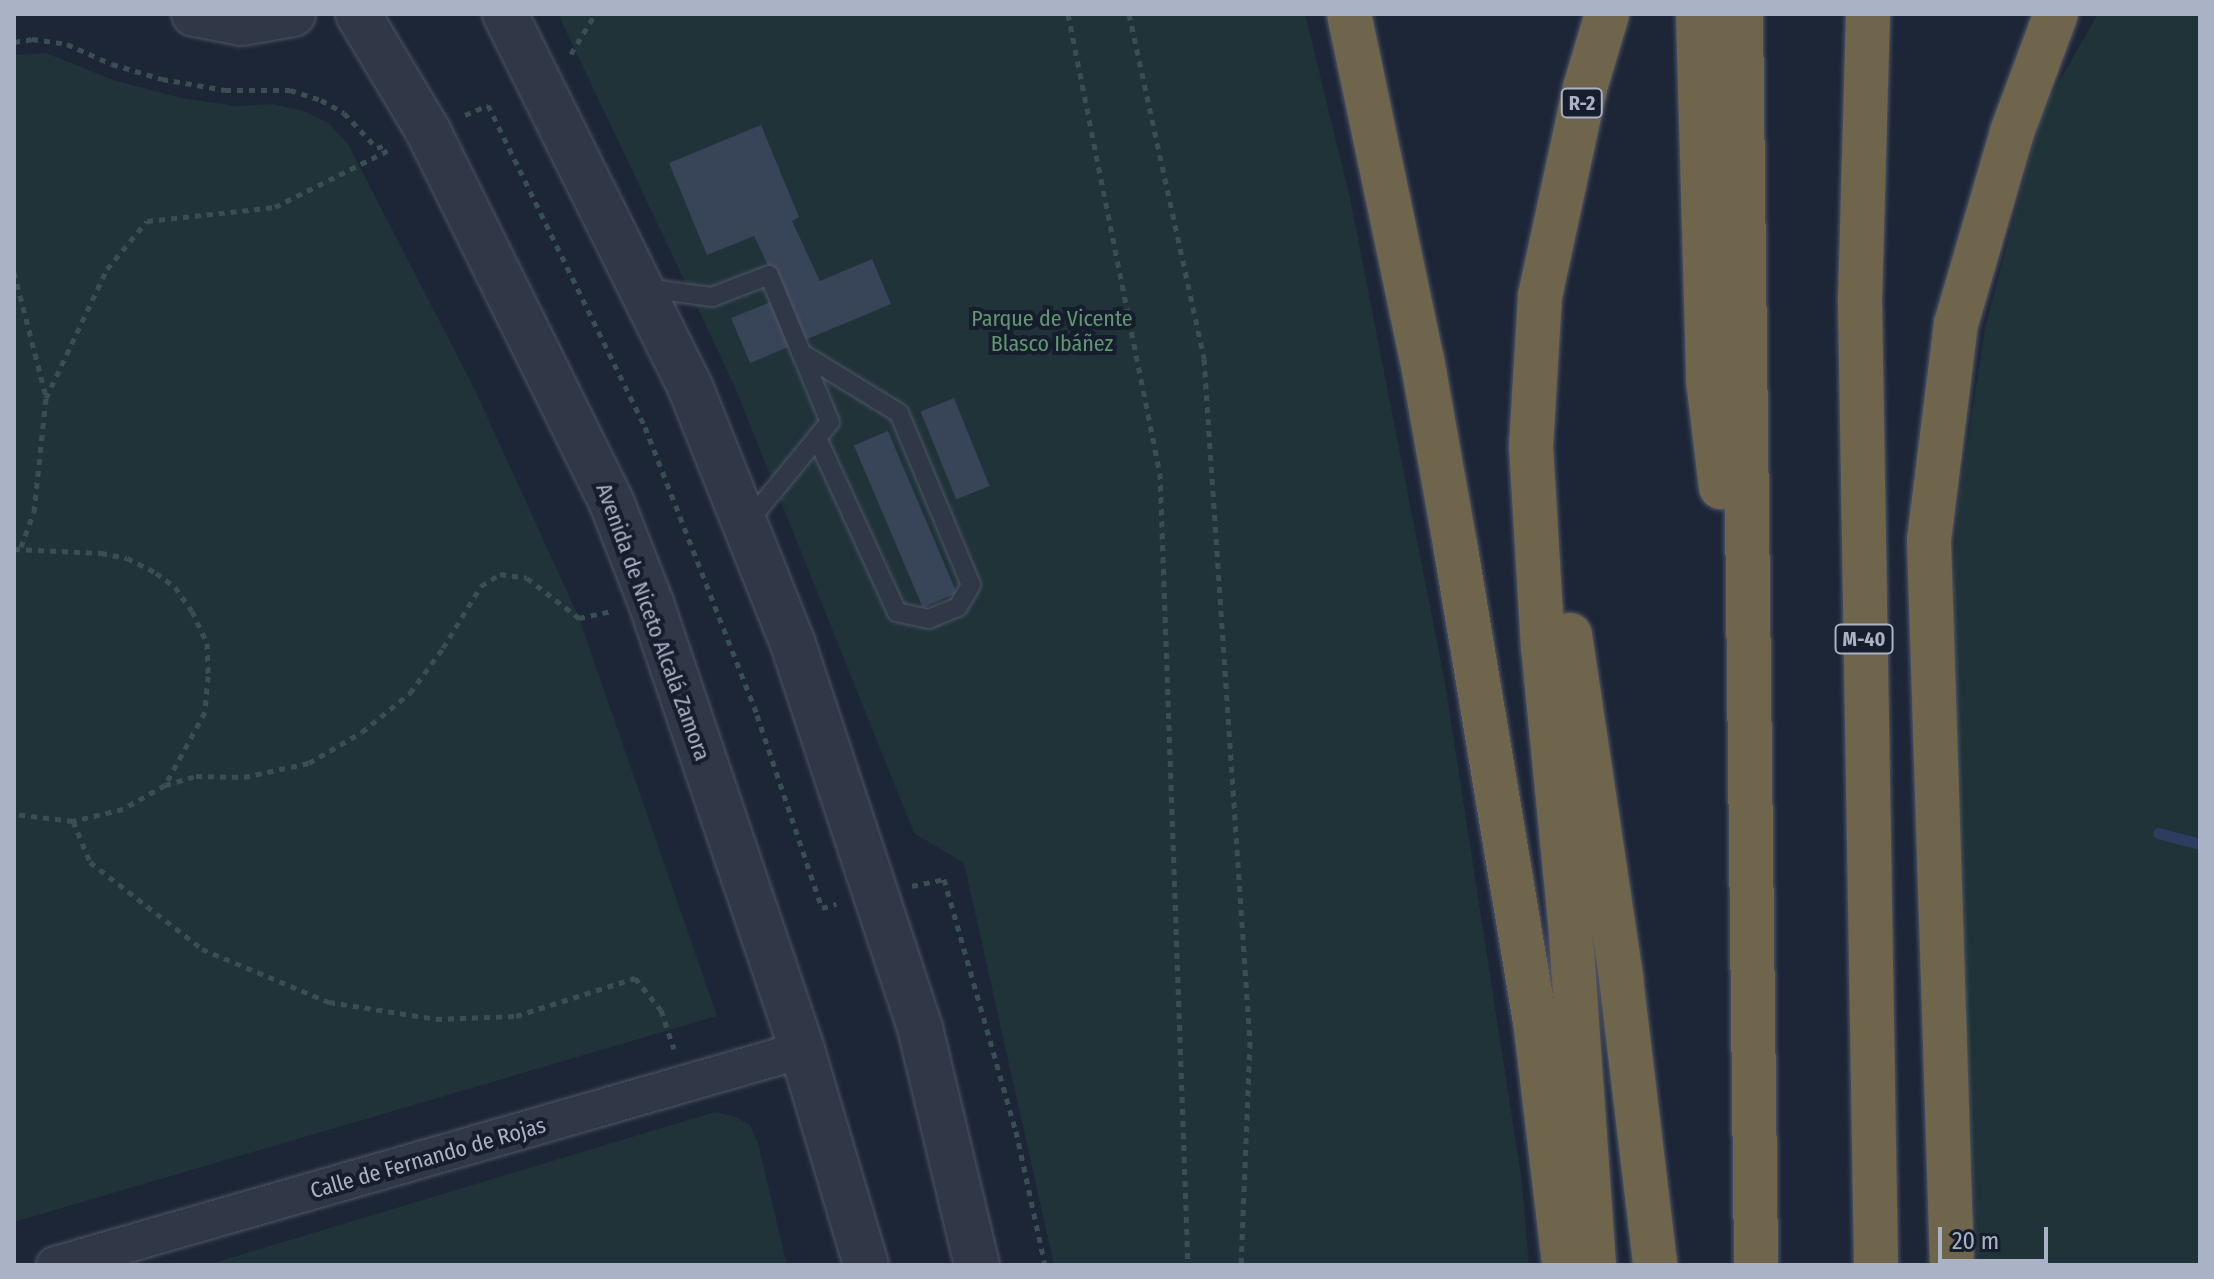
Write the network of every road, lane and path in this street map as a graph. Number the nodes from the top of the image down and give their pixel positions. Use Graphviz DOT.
graph roads {
  1 [pos="194,14"];
  2 [pos="293,14"];
  3 [pos="358,14"];
  4 [pos="505,14"];
  5 [pos="1068,14"];
  6 [pos="1129,14"];
  7 [pos="1349,14"];
  8 [pos="1358,14"];
  9 [pos="1607,14"];
  10 [pos="1698,14"];
  11 [pos="1741,14"];
  12 [pos="1868,14"];
  13 [pos="2056,14"];
  14 [pos="1366,91"];
  15 [pos="428,131"];
  16 [pos="1564,194"];
  17 [pos="14,272"];
  18 [pos="642,287"];
  19 [pos="801,353"];
  20 [pos="46,398"];
  21 [pos="817,438"];
  22 [pos="746,525"];
  23 [pos="17,548"];
  24 [pos="651,603"];
  25 [pos="1747,714"];
  26 [pos="165,785"];
  27 [pos="14,814"];
  28 [pos="73,821"];
  29 [pos="802,1050"];
  30 [pos="685,1084"];
  31 [pos="55,1265"];
  32 [pos="866,1265"];
  33 [pos="977,1265"];
  34 [pos="1188,1265"];
  35 [pos="1241,1265"];
  36 [pos="1564,1265"];
  37 [pos="1594,1265"];
  38 [pos="1655,1265"];
  39 [pos="1756,1265"];
  40 [pos="1876,1265"];
  41 [pos="1952,1265"];
  1 -- 2 [label="street"];
  3 -- 15 [label="street, Avenida de Niceto Alcalá Zamora"];
  4 -- 18 [label="street"];
  5 -- 34 [label="path"];
  6 -- 35 [label="path"];
  7 -- 14 [label="highway"];
  8 -- 14 [label="highway"];
  9 -- 16 [label="highway, R-2"];
  10 -- 25 [label="highway"];
  11 -- 25 [label="highway"];
  12 -- 40 [label="highway, M-40"];
  13 -- 41 [label="highway"];
  14 -- 36 [label="highway"];
  15 -- 20 [label="path"];
  15 -- 24 [label="street, Avenida de Niceto Alcalá Zamora"];
  16 -- 37 [label="highway"];
  16 -- 38 [label="highway"];
  17 -- 20 [label="path"];
  18 -- 19 [label="lane"];
  18 -- 22 [label="street"];
  19 -- 21 [label="lane"];
  19 -- 21 [label="lane"];
  20 -- 23 [label="path"];
  21 -- 22 [label="lane"];
  22 -- 33 [label="street"];
  23 -- 26 [label="path"];
  24 -- 26 [label="path"];
  24 -- 29 [label="street, Avenida de Niceto Alcalá Zamora"];
  25 -- 39 [label="highway"];
  26 -- 28 [label="path"];
  27 -- 28 [label="path"];
  28 -- 30 [label="path"];
  29 -- 30 [label="street, Calle de Fernando de Rojas"];
  29 -- 32 [label="street, Avenida de Niceto Alcalá Zamora"];
  30 -- 31 [label="street, Calle de Fernando de Rojas"];
}
